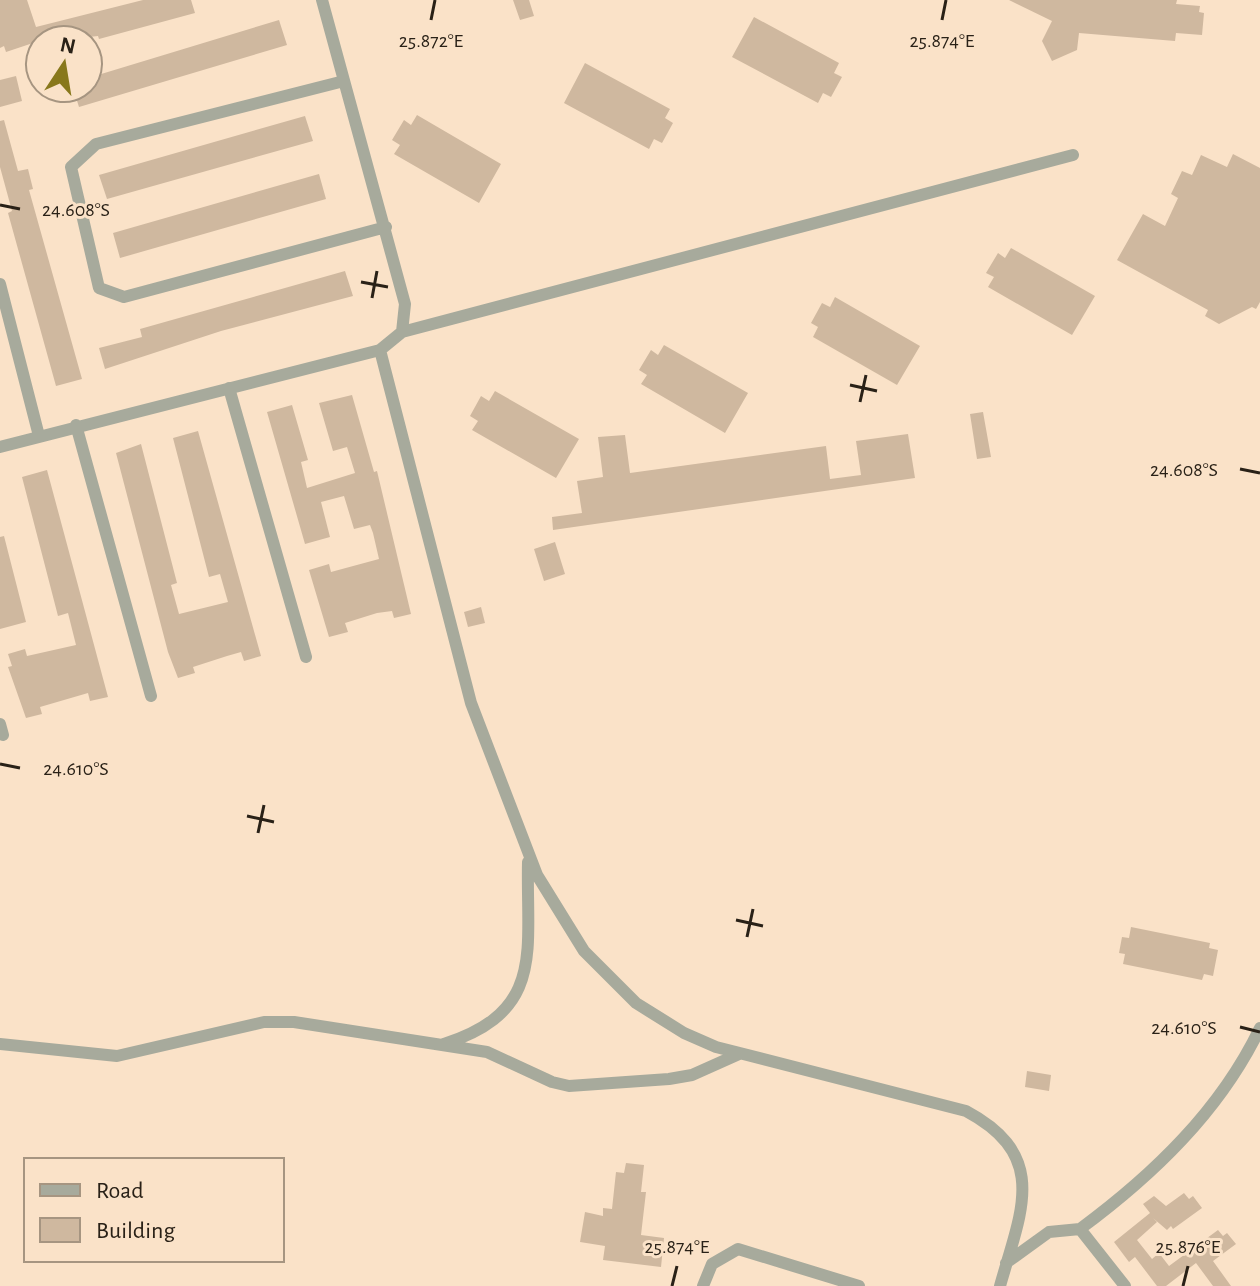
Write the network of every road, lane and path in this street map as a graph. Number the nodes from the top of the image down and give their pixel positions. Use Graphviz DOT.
graph roads {
  1 [pos="322,0"];
  2 [pos="344,81"];
  3 [pos="1073,155"];
  4 [pos="386,227"];
  5 [pos="0,284"];
  6 [pos="402,332"];
  7 [pos="380,350"];
  8 [pos="229,388"];
  9 [pos="76,425"];
  10 [pos="39,436"];
  11 [pos="0,447"];
  12 [pos="306,657"];
  13 [pos="151,696"];
  14 [pos="529,856"];
  15 [pos="1260,1028"];
  16 [pos="0,1044"];
  17 [pos="441,1045"];
  18 [pos="739,1054"];
  19 [pos="1080,1229"];
  20 [pos="1006,1263"];
  21 [pos="703,1286"];
  22 [pos="859,1286"];
  23 [pos="1000,1286"];
  24 [pos="1125,1286"];
  1 -- 2 [label="street"];
  2 -- 4 [label="street"];
  2 -- 4 [label="street"];
  3 -- 6 [label="street"];
  4 -- 6 [label="street"];
  5 -- 10 [label="street"];
  6 -- 7 [label="street"];
  7 -- 8 [label="street"];
  7 -- 14 [label="street"];
  8 -- 9 [label="street"];
  8 -- 12 [label="street"];
  9 -- 10 [label="street"];
  9 -- 13 [label="street"];
  10 -- 11 [label="street"];
  14 -- 17 [label="street"];
  14 -- 18 [label="street"];
  15 -- 19 [label="street"];
  16 -- 17 [label="street"];
  17 -- 18 [label="street"];
  18 -- 20 [label="street"];
  19 -- 20 [label="street"];
  19 -- 24 [label="street"];
  20 -- 23 [label="street"];
  21 -- 22 [label="street"];
}
